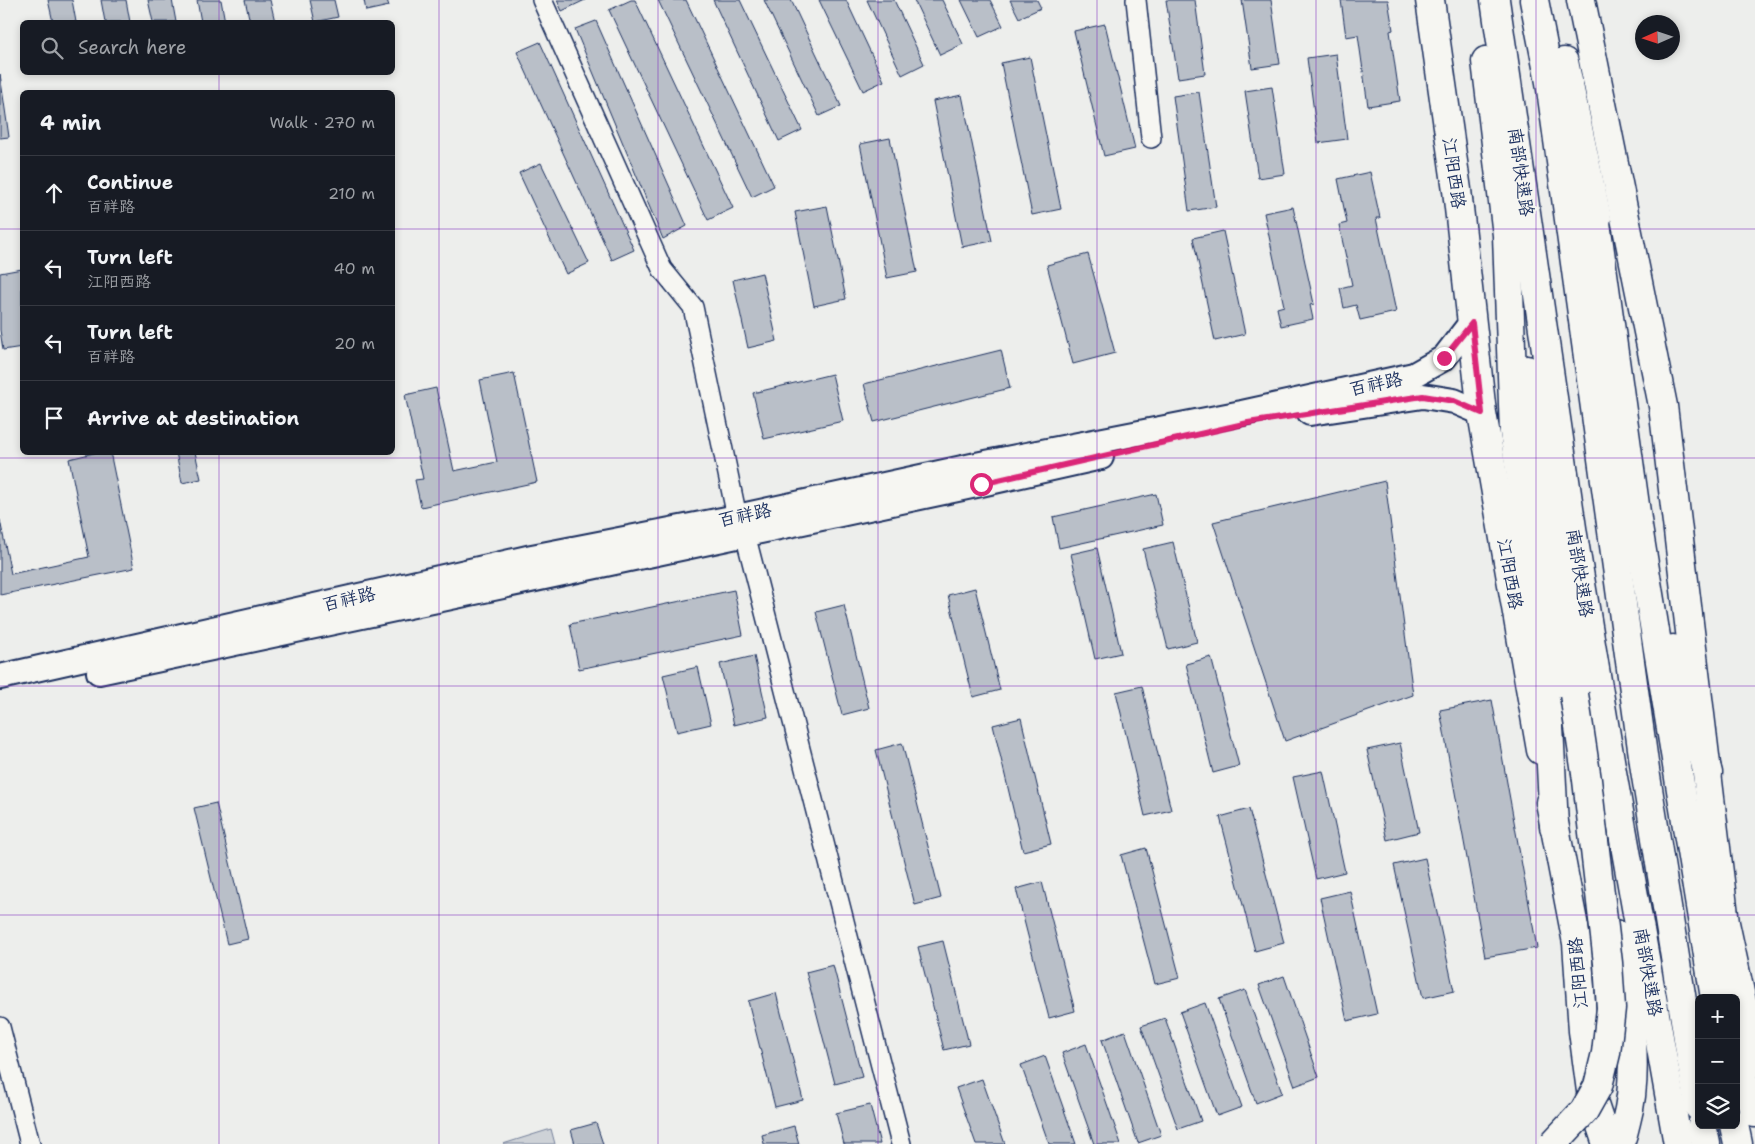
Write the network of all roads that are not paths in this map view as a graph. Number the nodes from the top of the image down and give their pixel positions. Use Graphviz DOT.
graph roads {
  1 [pos="542,0"];
  2 [pos="1136,0"];
  3 [pos="1430,0"];
  4 [pos="1479,0"];
  5 [pos="1495,0"];
  6 [pos="1534,0"];
  7 [pos="1551,0"];
  8 [pos="1581,0"];
  9 [pos="1151,138"];
  10 [pos="1593,201"];
  11 [pos="1507,235"];
  12 [pos="1472,323"];
  13 [pos="1482,413"];
  14 [pos="741,525"];
  15 [pos="0,677"];
  16 [pos="0,693"];
  17 [pos="1708,772"];
  18 [pos="1587,780"];
  19 [pos="1554,826"];
  20 [pos="1714,994"];
  21 [pos="0,1027"];
  22 [pos="1755,1062"];
  23 [pos="1740,1071"];
  24 [pos="1695,1084"];
  25 [pos="1755,1113"];
  26 [pos="1703,1129"];
  27 [pos="1735,1129"];
  28 [pos="30,1144"];
  29 [pos="901,1144"];
  30 [pos="1553,1144"];
  31 [pos="1607,1144"];
  32 [pos="1619,1144"];
  33 [pos="1678,1144"];
  34 [pos="1706,1144"];
  35 [pos="1738,1144"];
  1 -- 14 [label="street"];
  2 -- 9 [label="street"];
  3 -- 12 [label="main road, 江阳西路"];
  4 -- 11 [label="main road"];
  5 -- 33 [label="main road, 南部快速路"];
  6 -- 24 [label="main road, 南部快速路"];
  7 -- 10 [label="main road"];
  8 -- 17 [label="main road"];
  10 -- 17 [label="main road"];
  10 -- 20 [label="main road"];
  11 -- 18 [label="main road, bridge"];
  11 -- 19 [label="main road"];
  12 -- 13 [label="main road, 江阳西路"];
  12 -- 14 [label="street, 百祥路"];
  13 -- 14 [label="street, 百祥路"];
  13 -- 19 [label="main road, 江阳西路"];
  14 -- 15 [label="street, 百祥路"];
  14 -- 16 [label="street, 百祥路"];
  14 -- 29 [label="street"];
  17 -- 22 [label="main road"];
  18 -- 30 [label="main road, bridge"];
  18 -- 32 [label="main road, bridge"];
  19 -- 31 [label="main road, 江阳西路"];
  21 -- 28 [label="street"];
  23 -- 25 [label="main road"];
  26 -- 34 [label="main road"];
  27 -- 35 [label="main road"];
}
